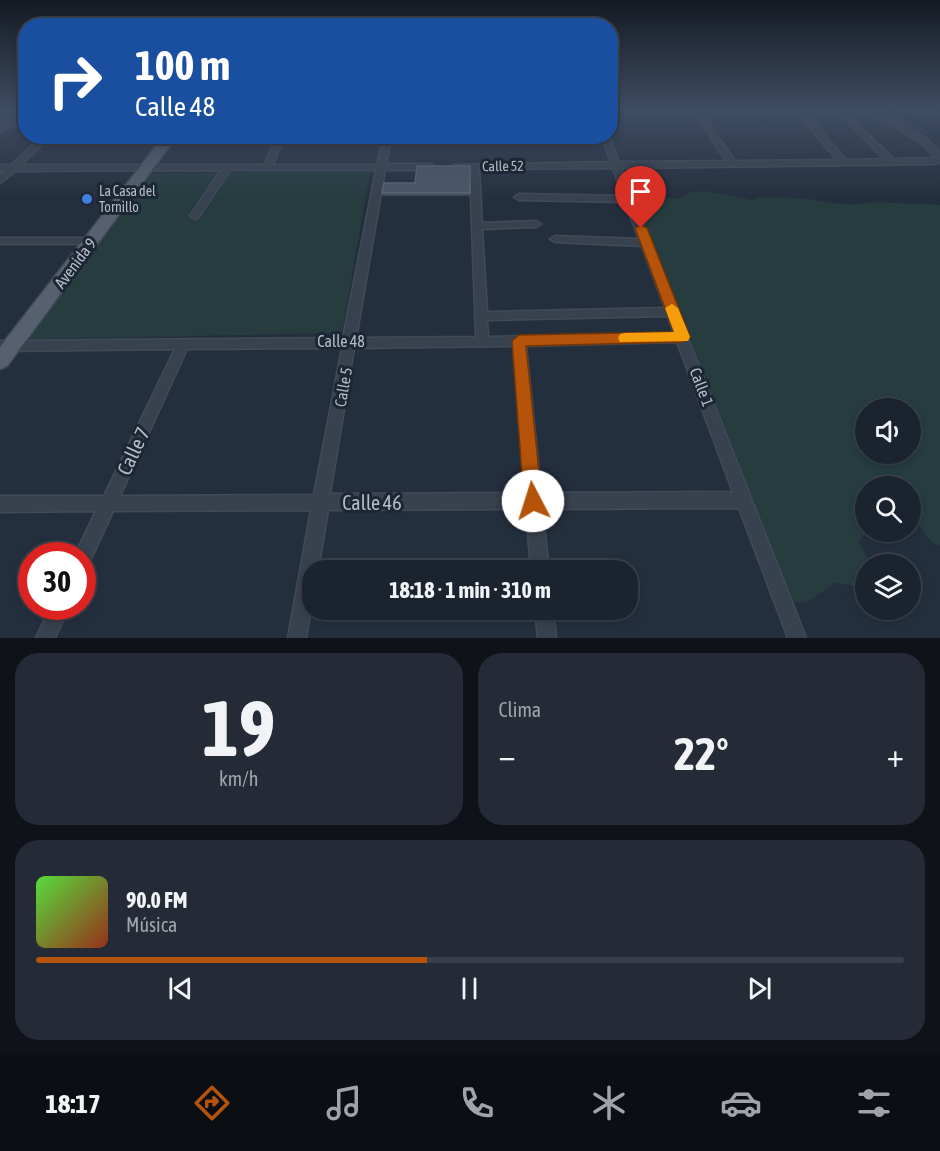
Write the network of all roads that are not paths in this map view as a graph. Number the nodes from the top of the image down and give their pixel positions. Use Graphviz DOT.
graph roads {
  1 [pos="716,140"];
  2 [pos="825,140"];
  3 [pos="870,140"];
  4 [pos="922,140"];
  5 [pos="38,144"];
  6 [pos="159,144"];
  7 [pos="164,144"];
  8 [pos="277,144"];
  9 [pos="386,144"];
  10 [pos="608,144"];
  11 [pos="938,159"];
  12 [pos="843,161"];
  13 [pos="891,161"];
  14 [pos="731,162"];
  15 [pos="616,163"];
  16 [pos="380,167"];
  17 [pos="439,167"];
  18 [pos="450,167"];
  19 [pos="474,167"];
  20 [pos="0,168"];
  21 [pos="12,168"];
  22 [pos="143,168"];
  23 [pos="227,168"];
  24 [pos="267,168"];
  25 [pos="0,180"];
  26 [pos="519,197"];
  27 [pos="629,199"];
  28 [pos="195,216"];
  29 [pos="536,224"];
  30 [pos="476,226"];
  31 [pos="555,239"];
  32 [pos="0,241"];
  33 [pos="87,241"];
  34 [pos="647,243"];
  35 [pos="673,312"];
  36 [pos="480,316"];
  37 [pos="683,337"];
  38 [pos="351,341"];
  39 [pos="519,341"];
  40 [pos="482,342"];
  41 [pos="184,343"];
  42 [pos="3,346"];
  43 [pos="0,361"];
  44 [pos="745,500"];
  45 [pos="533,501"];
  46 [pos="109,502"];
  47 [pos="321,502"];
  48 [pos="0,504"];
  49 [pos="90,542"];
  50 [pos="539,560"];
  51 [pos="53,620"];
  52 [pos="545,620"];
  53 [pos="45,638"];
  54 [pos="297,638"];
  55 [pos="547,638"];
  56 [pos="797,638"];
  1 -- 14 [label="street"];
  2 -- 12 [label="street"];
  3 -- 13 [label="street"];
  4 -- 11 [label="street"];
  5 -- 21 [label="street"];
  6 -- 22 [label="main road, Avenida 9"];
  7 -- 22 [label="main road, Avenida 9"];
  8 -- 24 [label="street"];
  9 -- 16 [label="street, Calle 5"];
  10 -- 15 [label="street, Calle 1"];
  11 -- 13 [label="street, Calle 52"];
  12 -- 13 [label="street, Calle 52"];
  12 -- 14 [label="street, Calle 52"];
  14 -- 15 [label="street, Calle 52"];
  15 -- 19 [label="street, Calle 52"];
  15 -- 27 [label="street, Calle 1"];
  16 -- 17 [label="street"];
  16 -- 24 [label="street"];
  16 -- 38 [label="street, Calle 5"];
  18 -- 19 [label="street, Calle 52"];
  19 -- 30 [label="street"];
  20 -- 21 [label="street"];
  21 -- 22 [label="street"];
  21 -- 25 [label="street"];
  22 -- 23 [label="street"];
  22 -- 33 [label="main road, Avenida 9"];
  23 -- 24 [label="street"];
  23 -- 28 [label="street"];
  26 -- 27 [label="street"];
  27 -- 34 [label="street, Calle 1"];
  29 -- 30 [label="street"];
  30 -- 36 [label="street"];
  31 -- 34 [label="street"];
  32 -- 33 [label="street"];
  33 -- 42 [label="main road, Avenida 9"];
  34 -- 35 [label="street, Calle 1"];
  35 -- 36 [label="street"];
  35 -- 37 [label="street, Calle 1"];
  36 -- 40 [label="street"];
  37 -- 39 [label="street, Calle 48"];
  37 -- 44 [label="street, Calle 1"];
  38 -- 40 [label="street, Calle 48"];
  38 -- 41 [label="street, Calle 48"];
  38 -- 47 [label="street, Calle 5"];
  39 -- 40 [label="street, Calle 48"];
  39 -- 45 [label="street"];
  41 -- 42 [label="street, Calle 48"];
  41 -- 46 [label="street, Calle 7"];
  42 -- 43 [label="main road, Avenida 9"];
  44 -- 45 [label="street, Calle 46"];
  44 -- 56 [label="street, Calle 1"];
  45 -- 47 [label="street, Calle 46"];
  45 -- 50 [label="street"];
  46 -- 47 [label="street, Calle 46"];
  46 -- 48 [label="street, Calle 46"];
  46 -- 49 [label="street, Calle 7"];
  47 -- 54 [label="street, Calle 5"];
  51 -- 53 [label="street"];
  52 -- 55 [label="street"];
}
